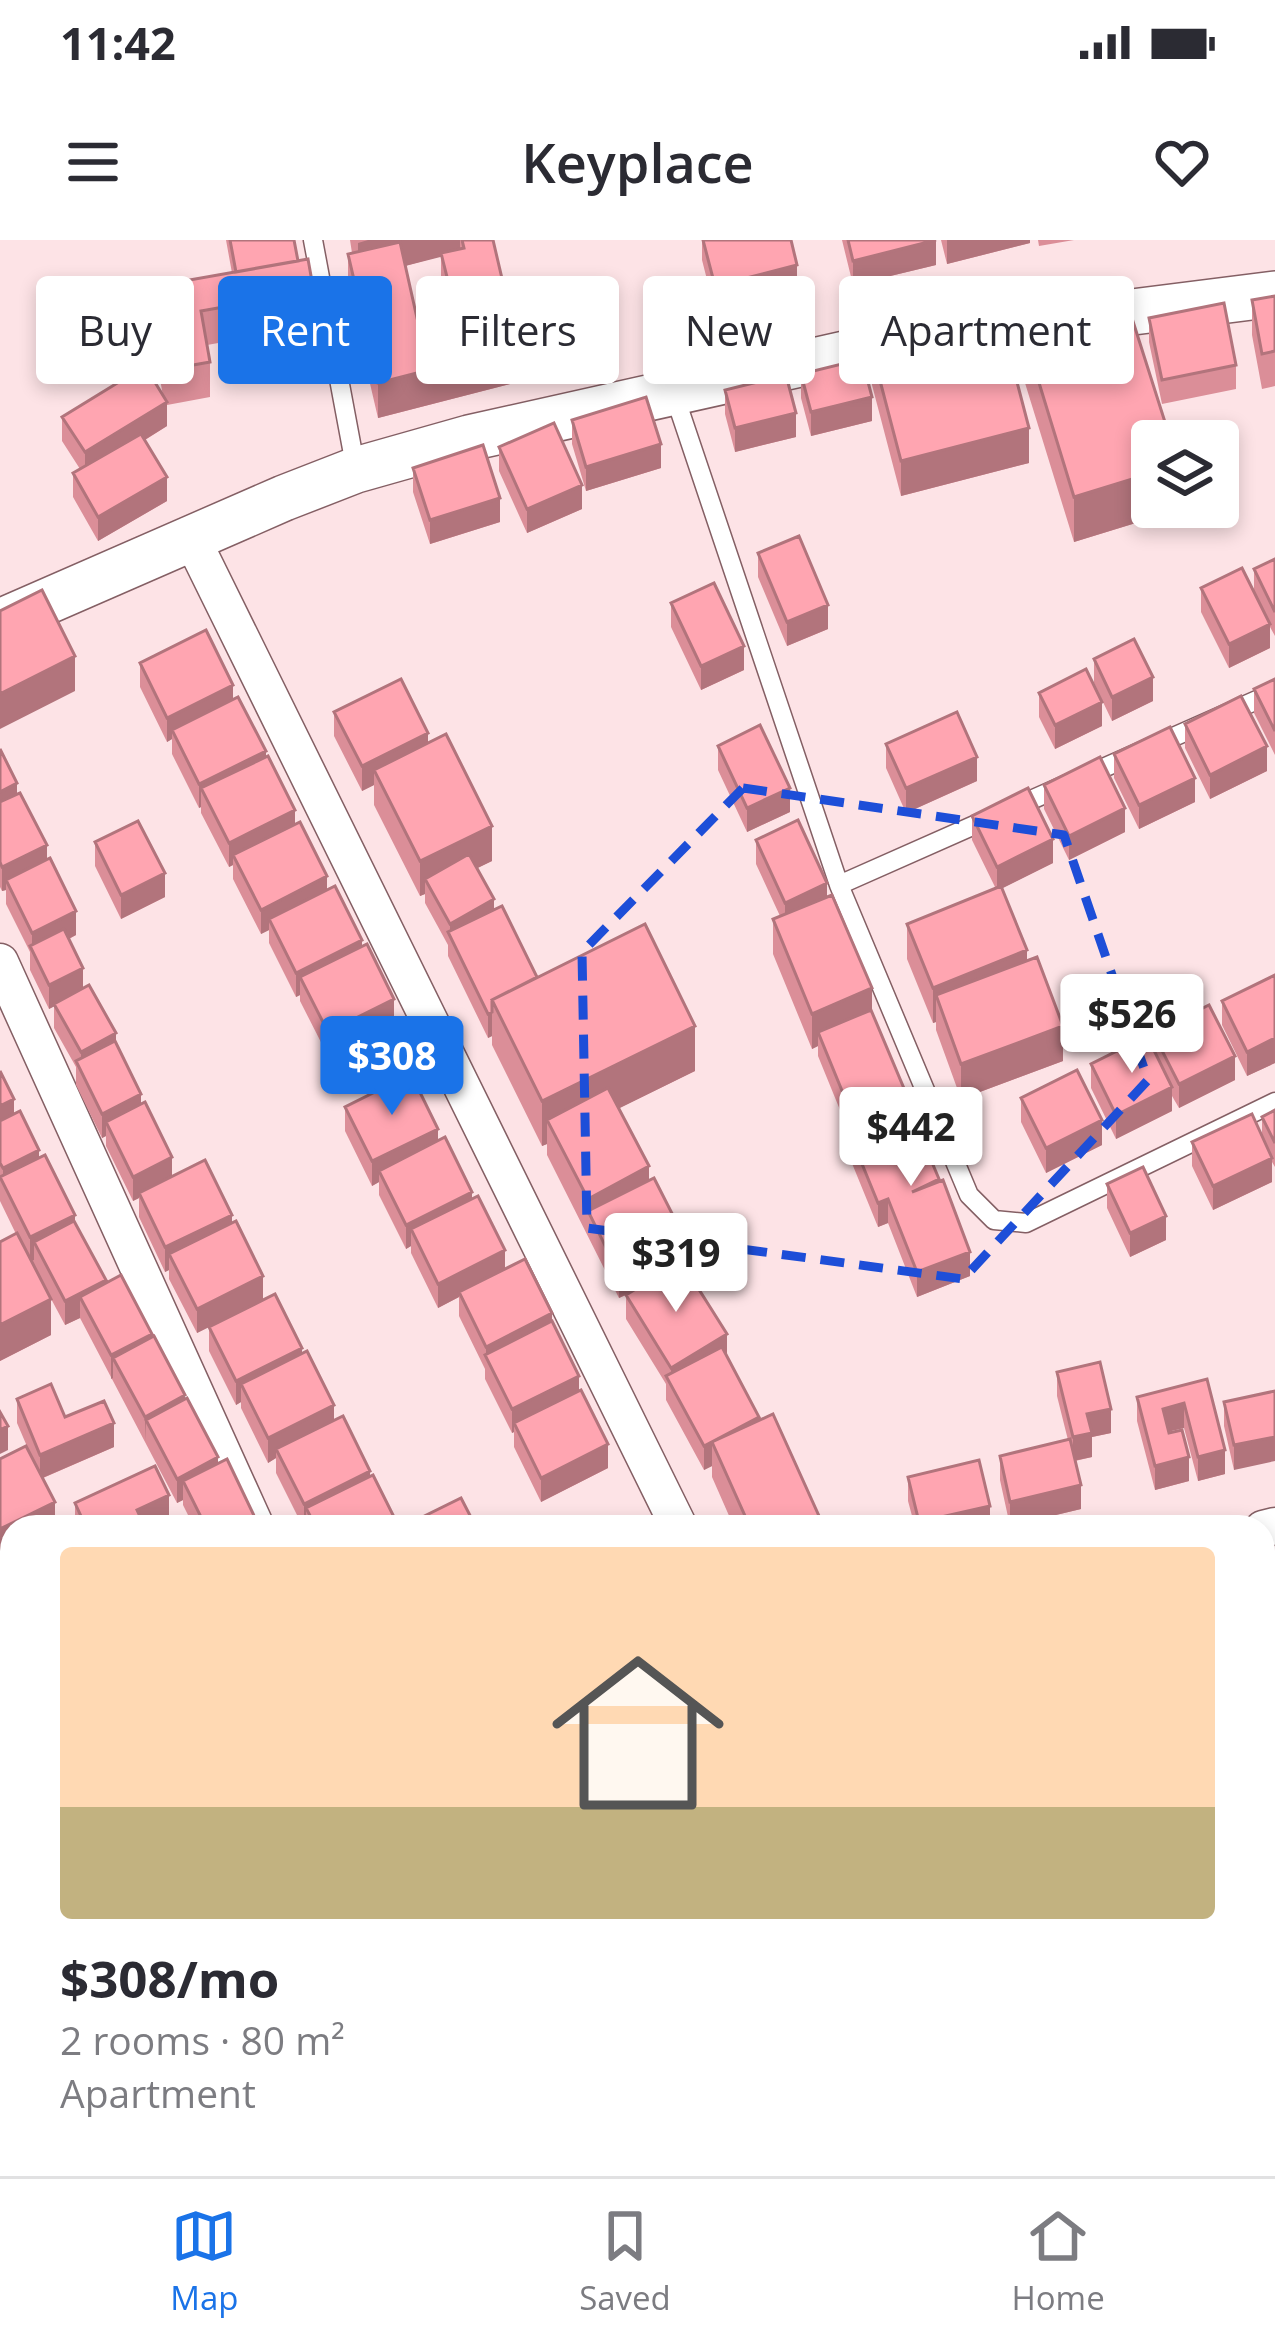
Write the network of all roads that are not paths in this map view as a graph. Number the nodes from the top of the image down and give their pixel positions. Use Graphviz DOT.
graph roads {
  1 [pos="313,240"];
  2 [pos="1275,294"];
  3 [pos="673,391"];
  4 [pos="356,470"];
  5 [pos="190,535"];
  6 [pos="0,622"];
  7 [pos="1275,692"];
  8 [pos="839,885"];
  9 [pos="0,962"];
  10 [pos="1275,1102"];
  11 [pos="251,1515"];
  12 [pos="674,1515"];
  1 -- 4 [label="lane"];
  2 -- 3 [label="street"];
  3 -- 4 [label="street"];
  3 -- 8 [label="lane"];
  4 -- 5 [label="street"];
  5 -- 6 [label="street"];
  5 -- 12 [label="street"];
  7 -- 8 [label="lane"];
  8 -- 10 [label="lane"];
  9 -- 11 [label="street"];
}
